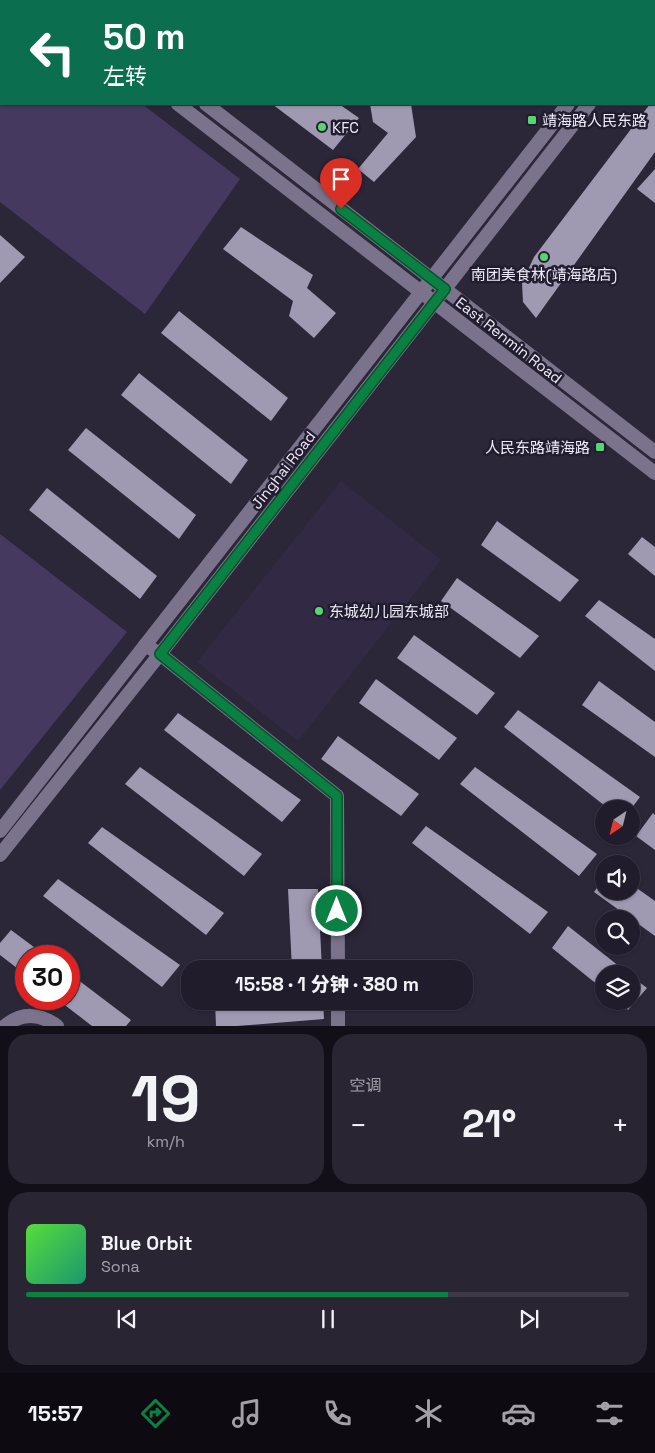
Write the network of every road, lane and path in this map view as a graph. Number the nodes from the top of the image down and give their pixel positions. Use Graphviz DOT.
graph roads {
  1 [pos="179,105"];
  2 [pos="207,105"];
  3 [pos="567,105"];
  4 [pos="589,105"];
  5 [pos="431,279"];
  6 [pos="445,289"];
  7 [pos="421,292"];
  8 [pos="434,303"];
  9 [pos="655,452"];
  10 [pos="655,473"];
  11 [pos="145,645"];
  12 [pos="160,654"];
  13 [pos="0,831"];
  14 [pos="0,855"];
  15 [pos="338,960"];
  16 [pos="338,1010"];
  17 [pos="5,1026"];
  18 [pos="57,1026"];
  19 [pos="338,1026"];
  1 -- 7 [label="main road, East Renmin Road"];
  2 -- 5 [label="main road, East Renmin Road"];
  3 -- 5 [label="main road, Jinghai Road"];
  4 -- 6 [label="main road, Jinghai Road"];
  5 -- 6 [label="main road, East Renmin Road"];
  5 -- 7 [label="main road, Jinghai Road"];
  6 -- 8 [label="main road, Jinghai Road"];
  6 -- 9 [label="main road, East Renmin Road"];
  7 -- 8 [label="main road, East Renmin Road"];
  7 -- 11 [label="main road, Jinghai Road"];
  8 -- 10 [label="main road, East Renmin Road"];
  8 -- 12 [label="main road, Jinghai Road"];
  11 -- 12 [label="main road"];
  11 -- 13 [label="main road, Jinghai Road"];
  12 -- 14 [label="main road, Jinghai Road"];
  12 -- 15 [label="main road"];
  16 -- 19 [label="main road"];
  17 -- 18 [label="main road"];
}
